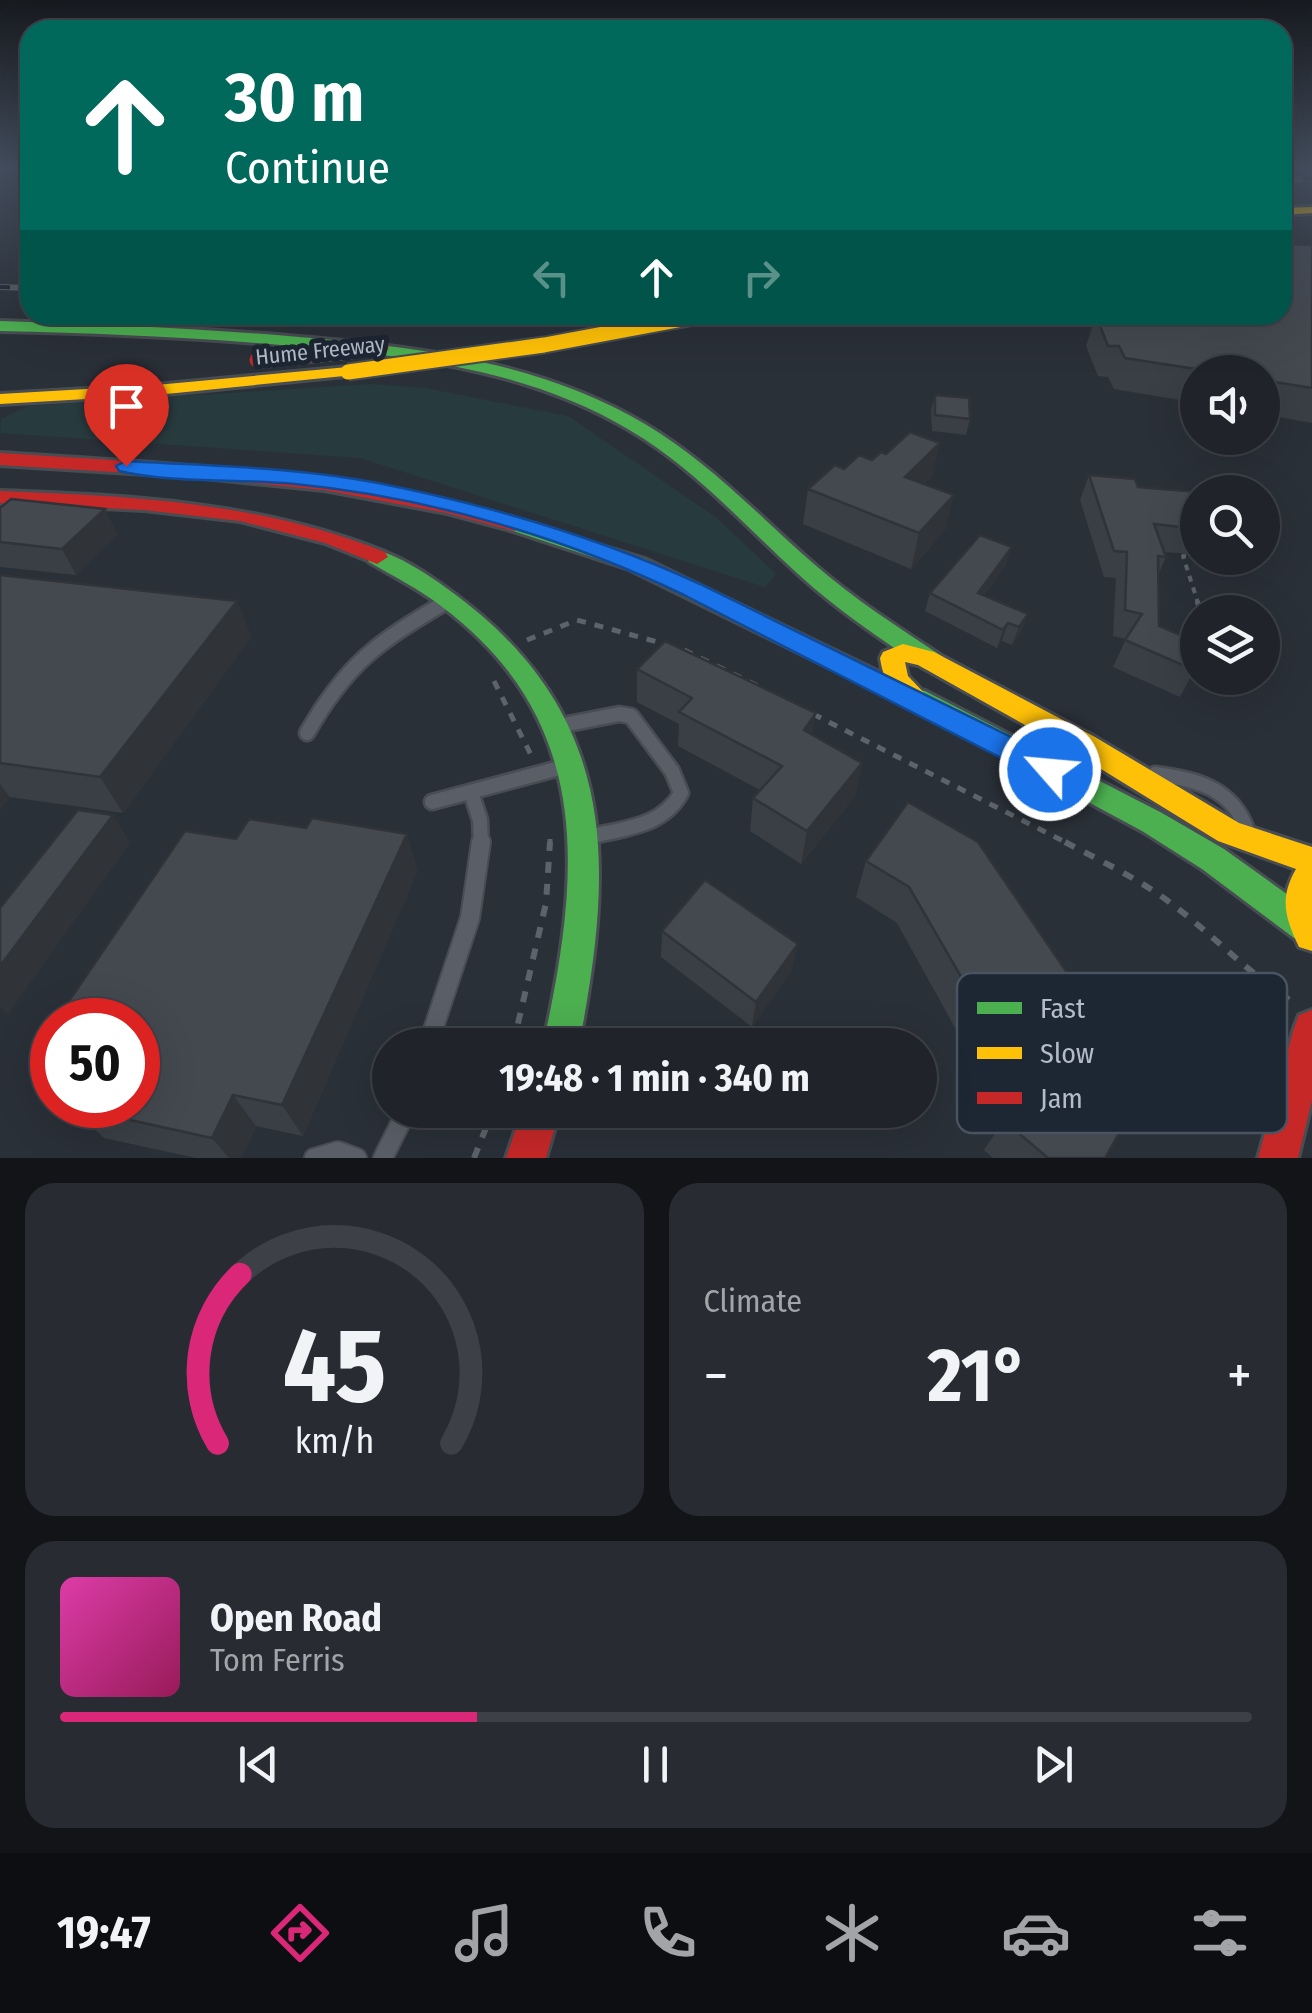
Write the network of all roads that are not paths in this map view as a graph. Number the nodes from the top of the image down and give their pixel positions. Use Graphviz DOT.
graph roads {
  1 [pos="533,325"];
  2 [pos="652,325"];
  3 [pos="0,326"];
  4 [pos="50,372"];
  5 [pos="0,399"];
  6 [pos="0,460"];
  7 [pos="0,496"];
  8 [pos="450,600"];
  9 [pos="934,663"];
  10 [pos="929,708"];
  11 [pos="558,726"];
  12 [pos="306,733"];
  13 [pos="572,765"];
  14 [pos="471,792"];
  15 [pos="432,802"];
  16 [pos="588,838"];
  17 [pos="1312,862"];
  18 [pos="1312,873"];
  19 [pos="1310,936"];
  20 [pos="433,1028"];
  21 [pos="567,1028"];
  22 [pos="1312,1028"];
  23 [pos="1312,1122"];
  24 [pos="1287,1124"];
  25 [pos="398,1128"];
  26 [pos="535,1128"];
  27 [pos="1285,1133"];
  28 [pos="314,1158"];
  29 [pos="357,1158"];
  30 [pos="383,1158"];
  31 [pos="526,1158"];
  32 [pos="1278,1158"];
  33 [pos="1286,1158"];
  1 -- 4 [label="main road, Hume Freeway, bridge"];
  2 -- 5 [label="main road, Hume Freeway, bridge"];
  3 -- 9 [label="main road"];
  6 -- 10 [label="main road"];
  7 -- 8 [label="main road"];
  8 -- 11 [label="main road"];
  8 -- 12 [label="lane"];
  9 -- 10 [label="main road"];
  9 -- 17 [label="main road"];
  10 -- 19 [label="main road"];
  11 -- 13 [label="main road"];
  11 -- 16 [label="lane"];
  13 -- 14 [label="lane"];
  13 -- 16 [label="main road"];
  14 -- 15 [label="lane"];
  14 -- 20 [label="lane"];
  16 -- 21 [label="main road"];
  18 -- 19 [label="main road"];
  22 -- 24 [label="main road"];
  23 -- 33 [label="main road"];
  25 -- 30 [label="lane"];
  26 -- 31 [label="main road"];
  27 -- 32 [label="main road"];
  28 -- 29 [label="lane"];
}
